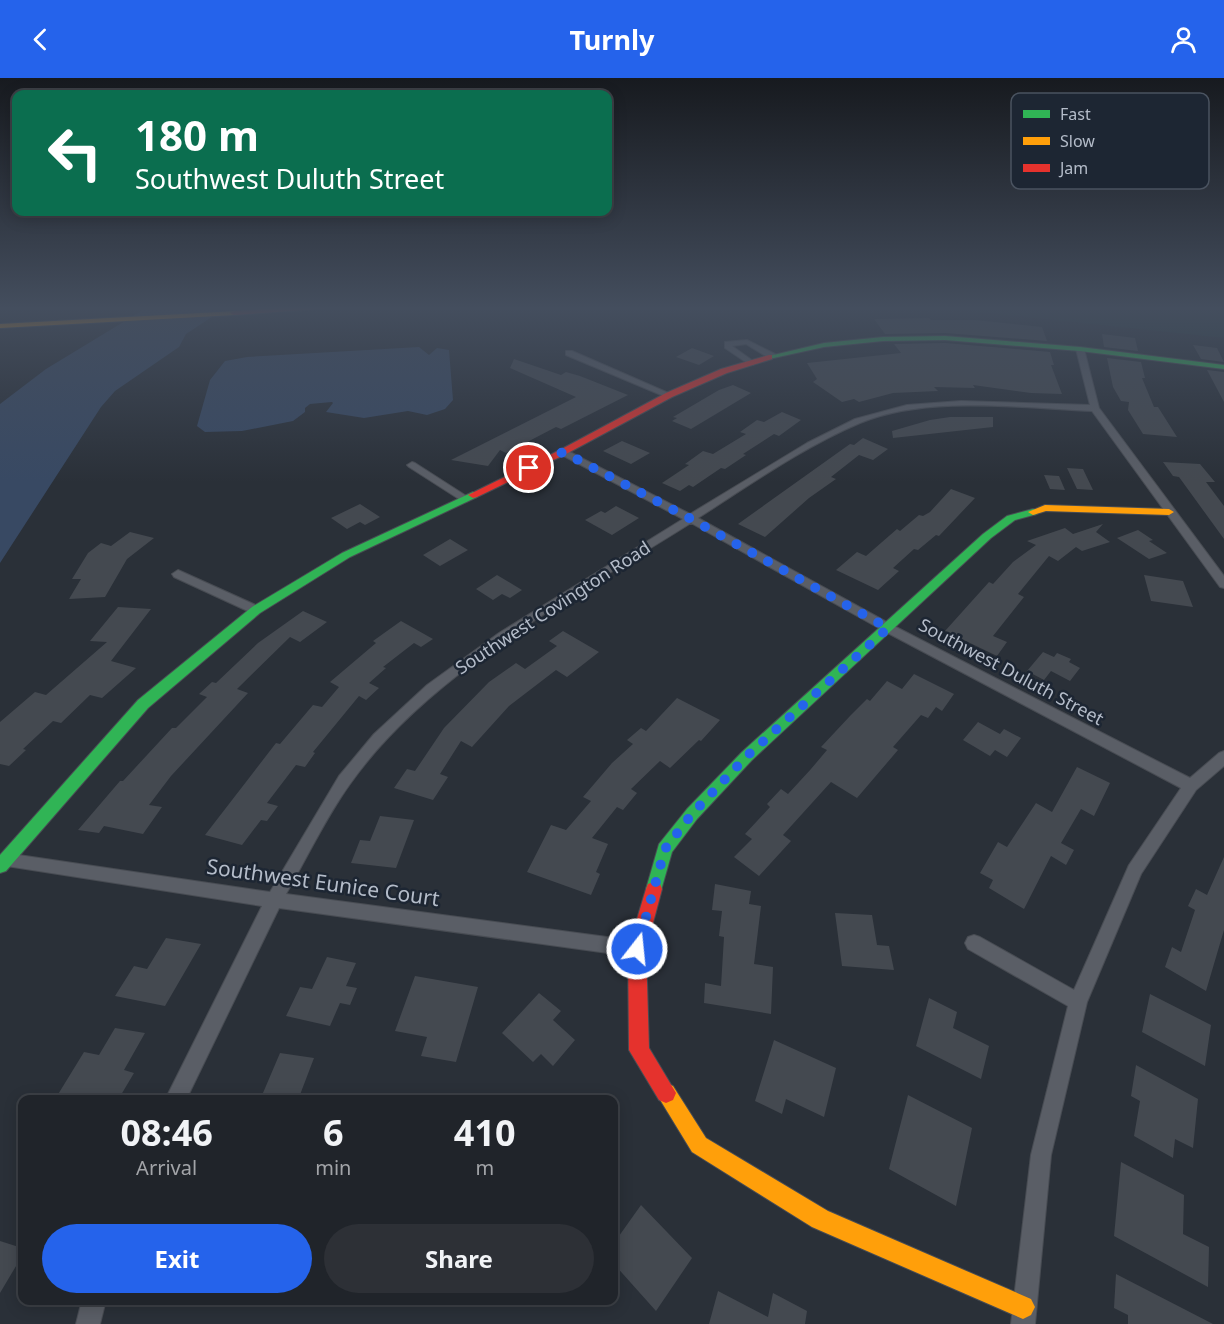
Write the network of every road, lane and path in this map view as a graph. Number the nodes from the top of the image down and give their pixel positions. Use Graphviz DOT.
graph roads {
  1 [pos="598,365"];
  2 [pos="742,365"];
  3 [pos="1084,365"];
  4 [pos="669,395"];
  5 [pos="1095,408"];
  6 [pos="563,452"];
  7 [pos="412,465"];
  8 [pos="466,499"];
  9 [pos="1169,512"];
  10 [pos="691,519"];
  11 [pos="178,574"];
  12 [pos="1224,584"];
  13 [pos="256,610"];
  14 [pos="888,628"];
  15 [pos="1224,757"];
  16 [pos="1191,786"];
  17 [pos="2,863"];
  18 [pos="274,900"];
  19 [pos="974,943"];
  20 [pos="637,949"];
  21 [pos="1078,1002"];
  22 [pos="178,1095"];
  23 [pos="93,1305"];
  24 [pos="1023,1316"];
  25 [pos="88,1324"];
  1 -- 4 [label="street"];
  2 -- 4 [label="main road"];
  3 -- 5 [label="street"];
  4 -- 6 [label="main road"];
  5 -- 9 [label="street"];
  5 -- 10 [label="street, Southwest Covington Road"];
  6 -- 8 [label="main road"];
  6 -- 10 [label="street, Southwest Duluth Street"];
  7 -- 8 [label="street"];
  8 -- 13 [label="main road"];
  9 -- 12 [label="street"];
  9 -- 14 [label="main road"];
  10 -- 14 [label="street, Southwest Duluth Street"];
  10 -- 18 [label="street, Southwest Covington Road"];
  11 -- 13 [label="street"];
  13 -- 17 [label="main road"];
  14 -- 16 [label="street, Southwest Duluth Street"];
  14 -- 20 [label="main road"];
  15 -- 16 [label="street"];
  16 -- 21 [label="street"];
  17 -- 18 [label="street, Southwest Eunice Court"];
  18 -- 20 [label="street, Southwest Eunice Court"];
  18 -- 22 [label="street, Southwest Covington Road"];
  19 -- 21 [label="street"];
  20 -- 24 [label="main road"];
  21 -- 24 [label="street"];
  23 -- 25 [label="street"];
}
